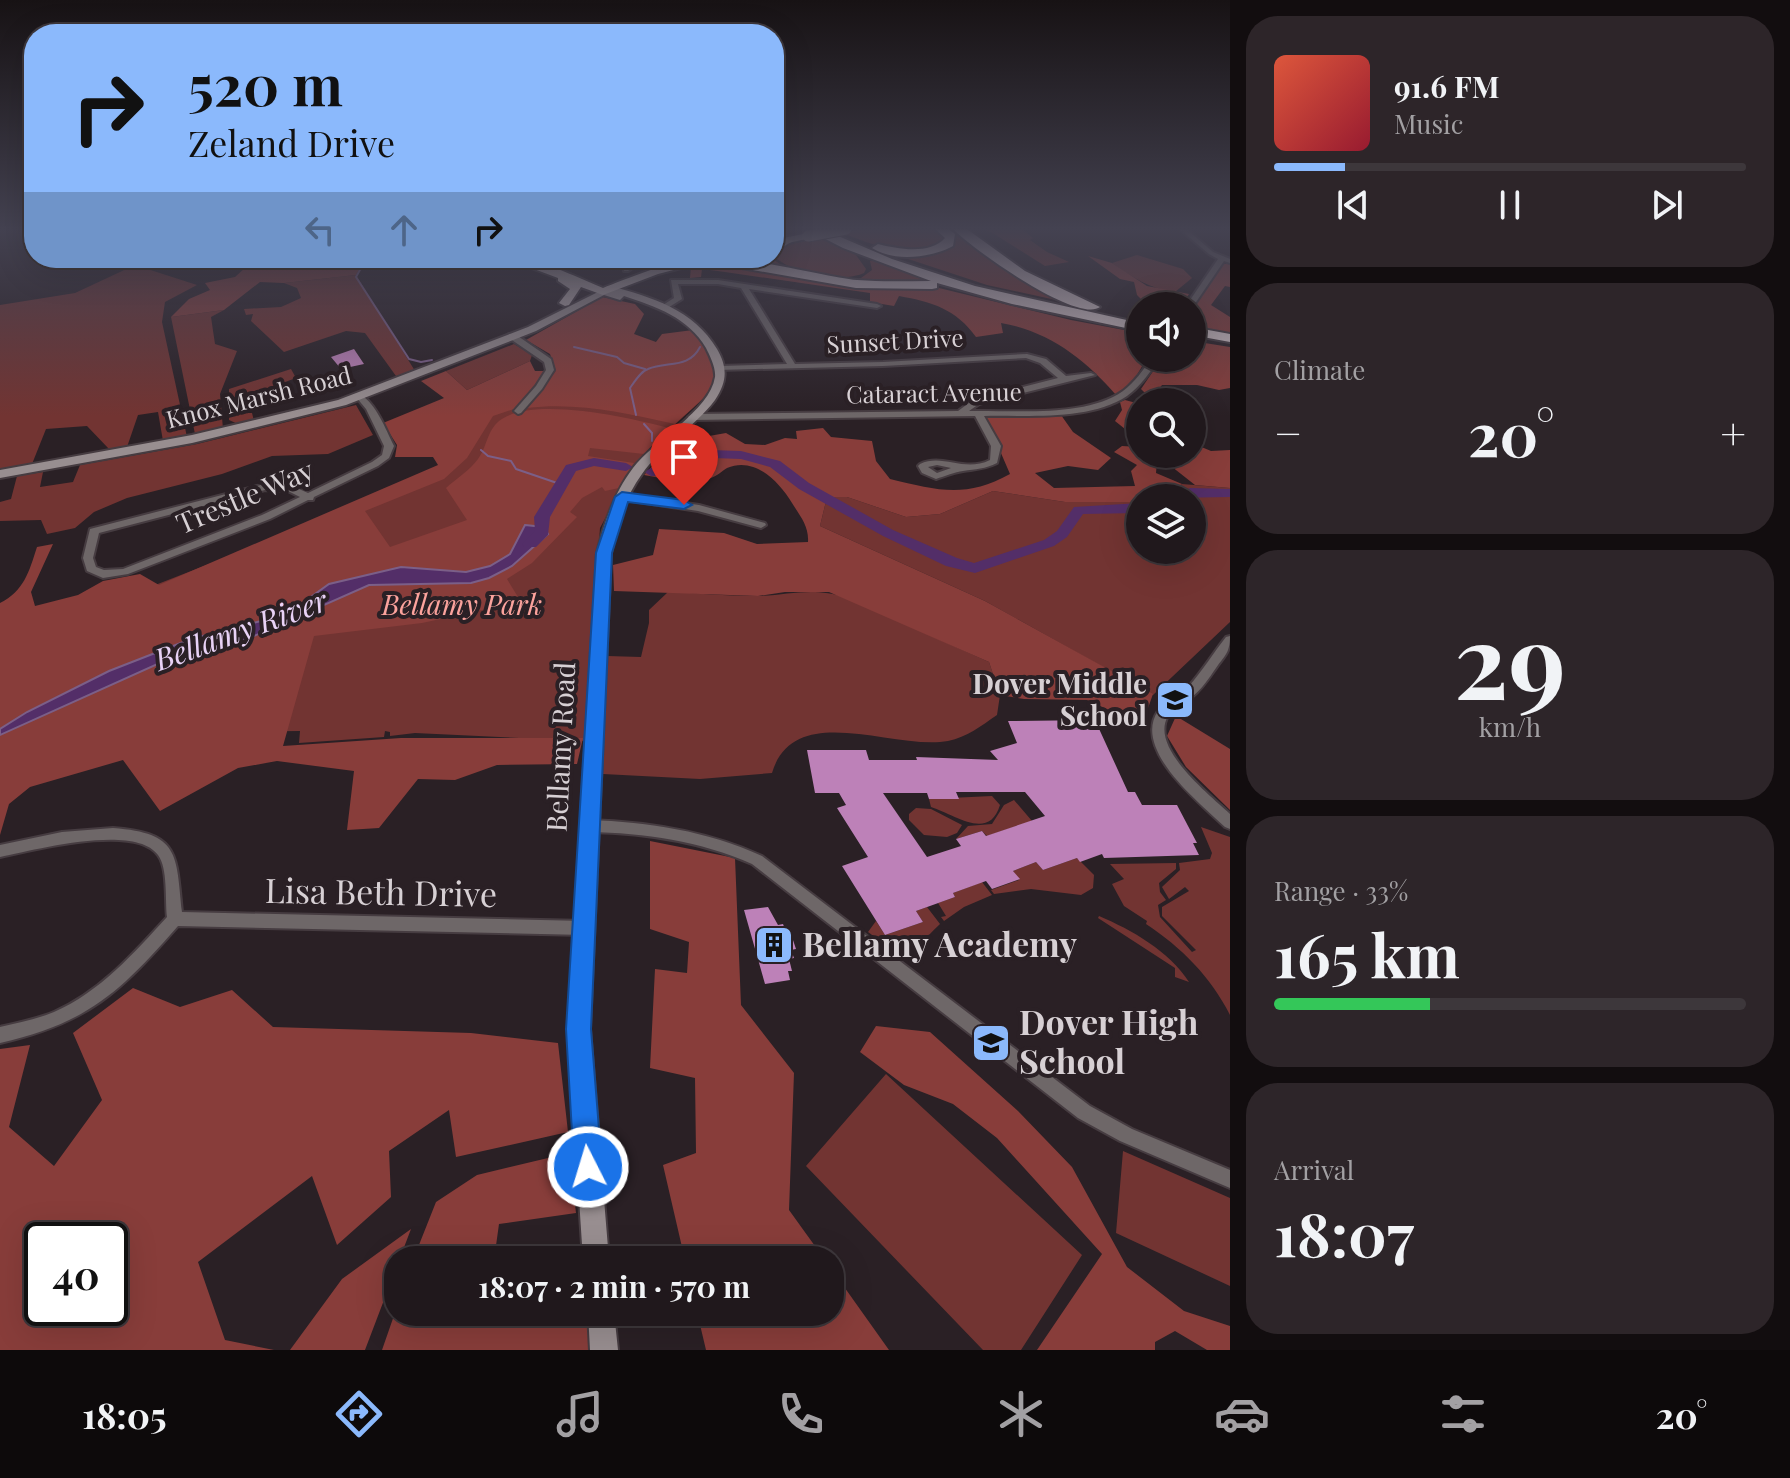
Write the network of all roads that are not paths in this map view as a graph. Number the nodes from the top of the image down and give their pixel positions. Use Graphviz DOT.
graph roads {
  1 [pos="575,290"];
  2 [pos="599,290"];
  3 [pos="600,290"];
  4 [pos="606,290"];
  5 [pos="679,290"];
  6 [pos="746,290"];
  7 [pos="775,290"];
  8 [pos="961,290"];
  9 [pos="976,290"];
  10 [pos="996,290"];
  11 [pos="1050,290"];
  12 [pos="1003,298"];
  13 [pos="565,303"];
  14 [pos="663,306"];
  15 [pos="877,306"];
  16 [pos="1126,317"];
  17 [pos="1126,318"];
  18 [pos="1126,324"];
  19 [pos="516,334"];
  20 [pos="1206,336"];
  21 [pos="1230,340"];
  22 [pos="793,367"];
  23 [pos="720,368"];
  24 [pos="1146,372"];
  25 [pos="1091,375"];
  26 [pos="1064,379"];
  27 [pos="360,397"];
  28 [pos="518,411"];
  29 [pos="960,413"];
  30 [pos="978,413"];
  31 [pos="692,417"];
  32 [pos="958,469"];
  33 [pos="0,474"];
  34 [pos="622,497"];
  35 [pos="310,498"];
  36 [pos="761,525"];
  37 [pos="1230,640"];
  38 [pos="1230,823"];
  39 [pos="589,826"];
  40 [pos="0,851"];
  41 [pos="175,919"];
  42 [pos="585,928"];
  43 [pos="0,1035"];
  44 [pos="1230,1179"];
  45 [pos="595,1246"];
  46 [pos="602,1326"];
  47 [pos="604,1350"];
  1 -- 13 [label="main road"];
  2 -- 13 [label="street, Knox Marsh Road"];
  3 -- 19 [label="street, Knox Marsh Road"];
  4 -- 14 [label="street"];
  5 -- 14 [label="street"];
  6 -- 22 [label="street"];
  7 -- 15 [label="street"];
  8 -- 12 [label="highway"];
  9 -- 12 [label="highway"];
  10 -- 17 [label="highway"];
  11 -- 16 [label="highway"];
  12 -- 18 [label="highway"];
  13 -- 19 [label="street, Knox Marsh Road"];
  14 -- 23 [label="street"];
  19 -- 27 [label="street, Knox Marsh Road"];
  19 -- 28 [label="street"];
  20 -- 21 [label="highway"];
  22 -- 23 [label="street, Sunset Drive"];
  22 -- 26 [label="street, Sunset Drive"];
  23 -- 31 [label="street, Bellamy Road"];
  24 -- 30 [label="street, Cataract Avenue"];
  25 -- 26 [label="street"];
  26 -- 29 [label="street"];
  27 -- 33 [label="street, Knox Marsh Road"];
  27 -- 35 [label="street, Trestle Way"];
  29 -- 30 [label="street, Cataract Avenue"];
  29 -- 31 [label="street, Cataract Avenue"];
  30 -- 32 [label="street"];
  31 -- 34 [label="street, Bellamy Road"];
  34 -- 36 [label="street"];
  34 -- 39 [label="street, Bellamy Road"];
  35 -- 35 [label="street, Trestle Way"];
  37 -- 38 [label="street"];
  39 -- 42 [label="street, Bellamy Road"];
  39 -- 44 [label="street"];
  40 -- 41 [label="street"];
  41 -- 42 [label="street, Lisa Beth Drive"];
  41 -- 43 [label="street"];
  42 -- 45 [label="street, Bellamy Road"];
  46 -- 47 [label="street"];
}
